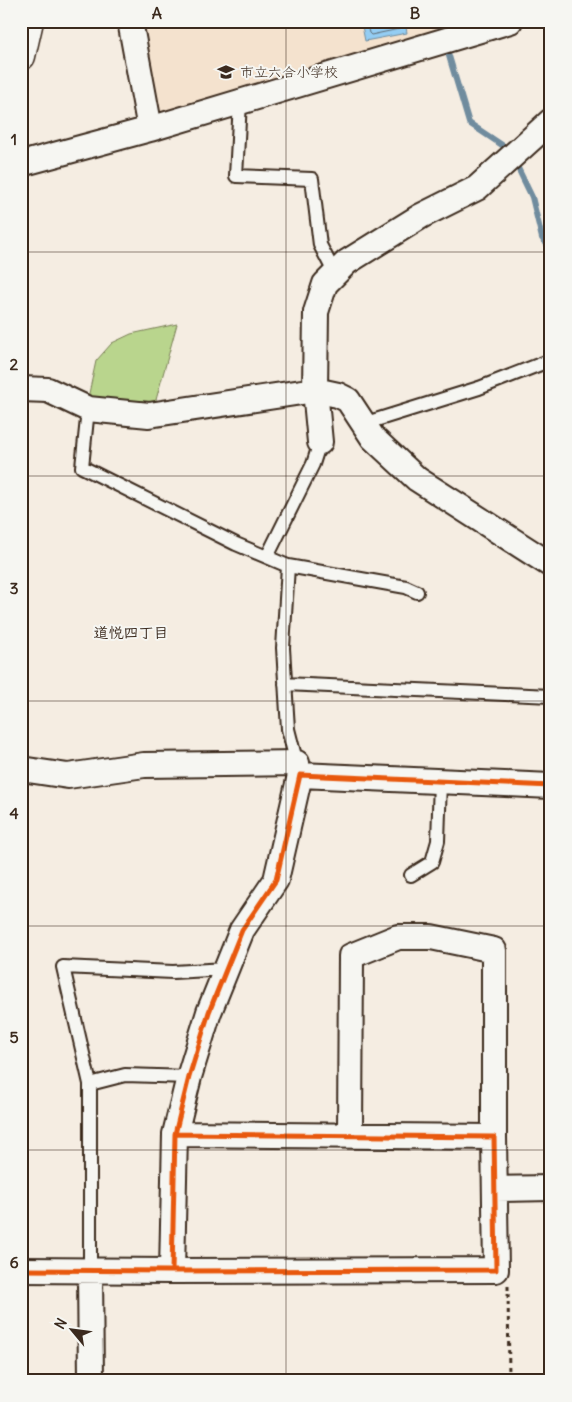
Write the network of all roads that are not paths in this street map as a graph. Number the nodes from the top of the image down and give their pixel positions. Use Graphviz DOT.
graph roads {
  1 [pos="29,21"];
  2 [pos="130,21"];
  3 [pos="509,21"];
  4 [pos="21,56"];
  5 [pos="240,102"];
  6 [pos="551,121"];
  7 [pos="150,128"];
  8 [pos="21,164"];
  9 [pos="335,274"];
  10 [pos="551,360"];
  11 [pos="21,389"];
  12 [pos="315,390"];
  13 [pos="88,408"];
  14 [pos="363,424"];
  15 [pos="320,442"];
  16 [pos="267,557"];
  17 [pos="551,565"];
  18 [pos="288,566"];
  19 [pos="417,592"];
  20 [pos="286,684"];
  21 [pos="551,696"];
  22 [pos="21,769"];
  23 [pos="298,769"];
  24 [pos="440,782"];
  25 [pos="551,786"];
  26 [pos="411,875"];
  27 [pos="226,969"];
  28 [pos="189,1077"];
  29 [pos="90,1084"];
  30 [pos="176,1134"];
  31 [pos="350,1135"];
  32 [pos="494,1137"];
  33 [pos="551,1188"];
  34 [pos="494,1189"];
  35 [pos="21,1270"];
  36 [pos="90,1271"];
  37 [pos="172,1271"];
  38 [pos="91,1381"];
  1 -- 4 [label="street"];
  2 -- 7 [label="street"];
  3 -- 5 [label="street"];
  5 -- 7 [label="street"];
  5 -- 9 [label="lane"];
  6 -- 9 [label="street"];
  7 -- 8 [label="street"];
  9 -- 12 [label="street"];
  10 -- 14 [label="lane"];
  11 -- 13 [label="street"];
  12 -- 13 [label="street"];
  12 -- 14 [label="street"];
  12 -- 15 [label="street"];
  13 -- 16 [label="lane"];
  14 -- 17 [label="street"];
  15 -- 16 [label="lane"];
  16 -- 18 [label="lane"];
  18 -- 19 [label="lane"];
  18 -- 20 [label="lane"];
  20 -- 21 [label="lane"];
  20 -- 23 [label="lane"];
  22 -- 23 [label="street"];
  23 -- 24 [label="street"];
  23 -- 27 [label="street"];
  24 -- 25 [label="street"];
  24 -- 26 [label="lane"];
  27 -- 28 [label="street"];
  27 -- 29 [label="lane"];
  28 -- 29 [label="lane"];
  28 -- 30 [label="street"];
  29 -- 36 [label="lane"];
  30 -- 31 [label="street"];
  30 -- 37 [label="street"];
  31 -- 32 [label="street"];
  31 -- 32 [label="street"];
  32 -- 34 [label="street"];
  33 -- 34 [label="street"];
  34 -- 37 [label="street"];
  35 -- 36 [label="street"];
  36 -- 37 [label="street"];
  36 -- 38 [label="street"];
}
